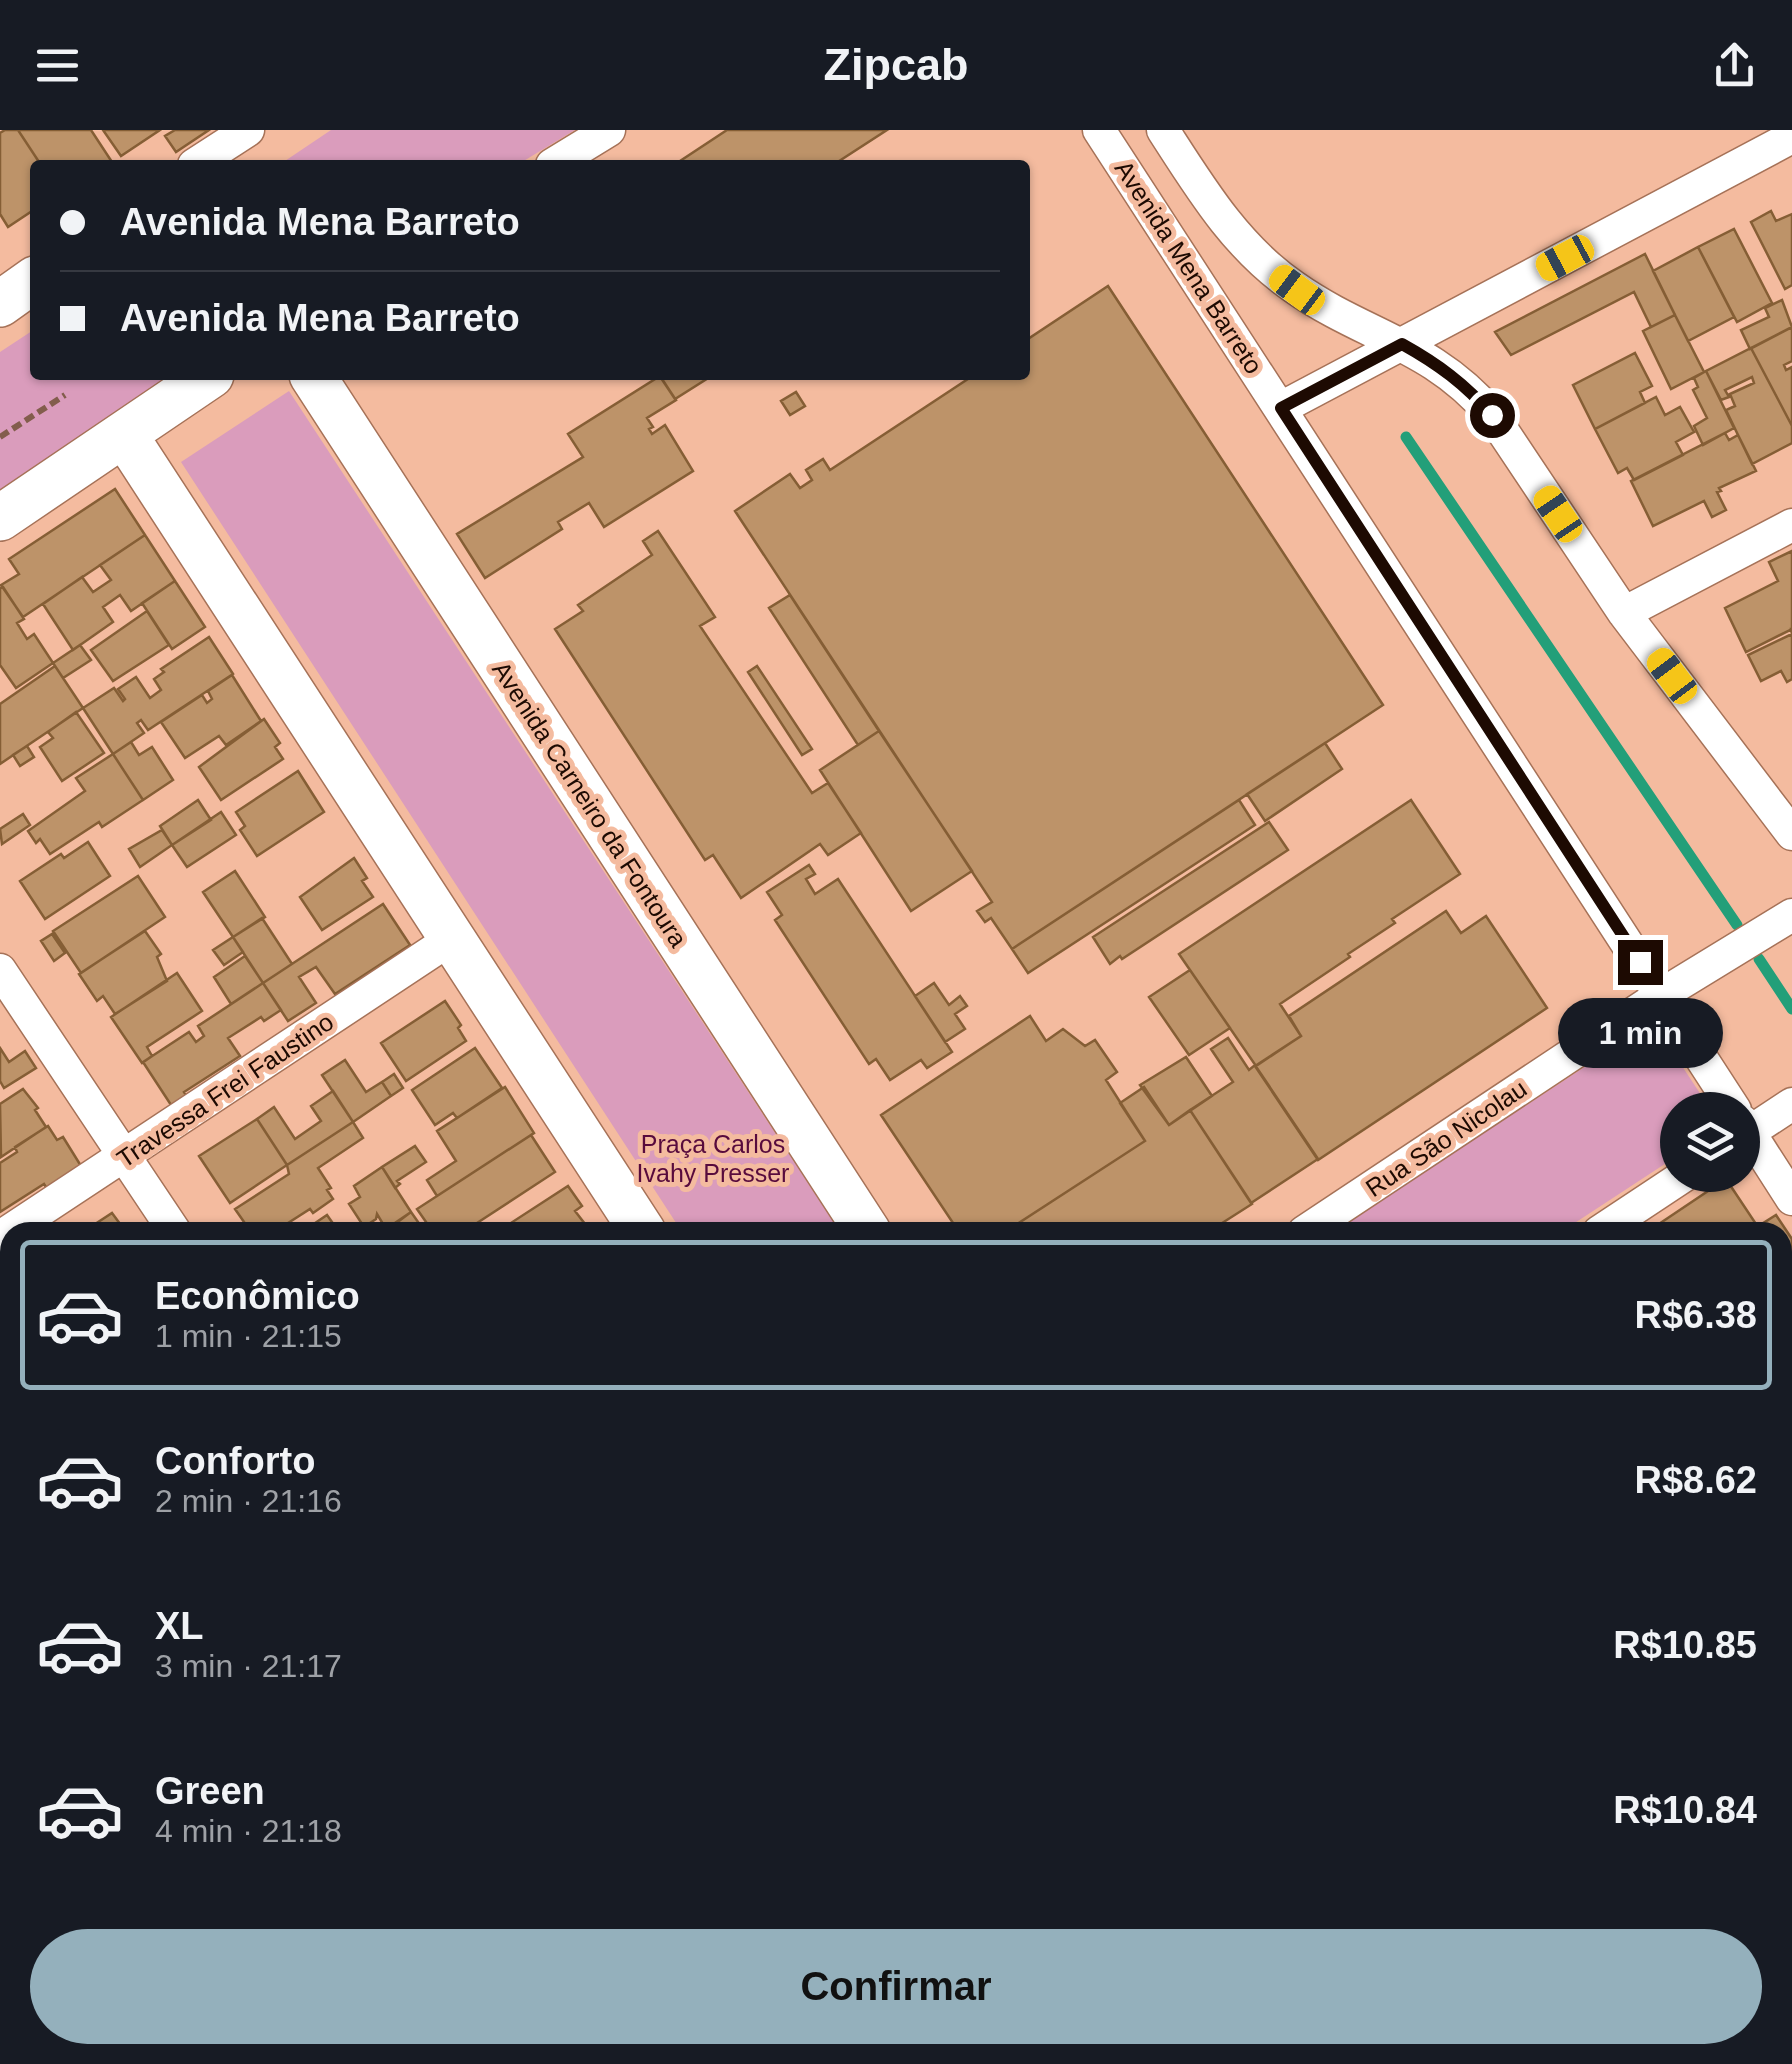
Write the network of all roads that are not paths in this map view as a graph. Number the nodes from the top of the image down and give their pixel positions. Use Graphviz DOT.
graph roads {
  1 [pos="248,130"];
  2 [pos="610,130"];
  3 [pos="1100,130"];
  4 [pos="1163,130"];
  5 [pos="1792,137"];
  6 [pos="202,160"];
  7 [pos="560,160"];
  8 [pos="30,283"];
  9 [pos="0,304"];
  10 [pos="1402,344"];
  11 [pos="204,380"];
  12 [pos="315,380"];
  13 [pos="1281,408"];
  14 [pos="124,434"];
  15 [pos="0,518"];
  16 [pos="1792,525"];
  17 [pos="1624,613"];
  18 [pos="1792,834"];
  19 [pos="1792,914"];
  20 [pos="450,940"];
  21 [pos="0,970"];
  22 [pos="1660,995"];
  23 [pos="1721,1092"];
  24 [pos="1792,1104"];
  25 [pos="1760,1117"];
  26 [pos="1760,1152"];
  27 [pos="125,1157"];
  28 [pos="1660,1192"];
  29 [pos="1792,1200"];
  30 [pos="24,1222"];
  31 [pos="168,1222"];
  32 [pos="636,1222"];
  33 [pos="862,1222"];
  34 [pos="1331,1222"];
  35 [pos="1614,1222"];
  1 -- 6 [label="street"];
  2 -- 7 [label="street"];
  3 -- 13 [label="street, Avenida Mena Barreto"];
  4 -- 10 [label="street, Avenida Mena Barreto"];
  5 -- 10 [label="street"];
  8 -- 9 [label="main road"];
  10 -- 13 [label="street"];
  10 -- 17 [label="street, Avenida Mena Barreto"];
  11 -- 14 [label="main road"];
  12 -- 33 [label="main road, Avenida Carneiro da Fontoura"];
  13 -- 22 [label="street, Avenida Mena Barreto"];
  14 -- 15 [label="main road"];
  14 -- 20 [label="main road"];
  16 -- 17 [label="street"];
  17 -- 18 [label="street, Avenida Mena Barreto"];
  19 -- 22 [label="street, Rua São Nicolau"];
  20 -- 27 [label="street, Travessa Frei Faustino"];
  20 -- 32 [label="main road"];
  21 -- 27 [label="street"];
  22 -- 23 [label="street, Avenida Mena Barreto"];
  22 -- 34 [label="street, Rua São Nicolau"];
  24 -- 25 [label="street"];
  26 -- 29 [label="street, Avenida Mena Barreto"];
  27 -- 30 [label="street, Travessa Frei Faustino"];
  27 -- 31 [label="street"];
  28 -- 35 [label="street"];
}
